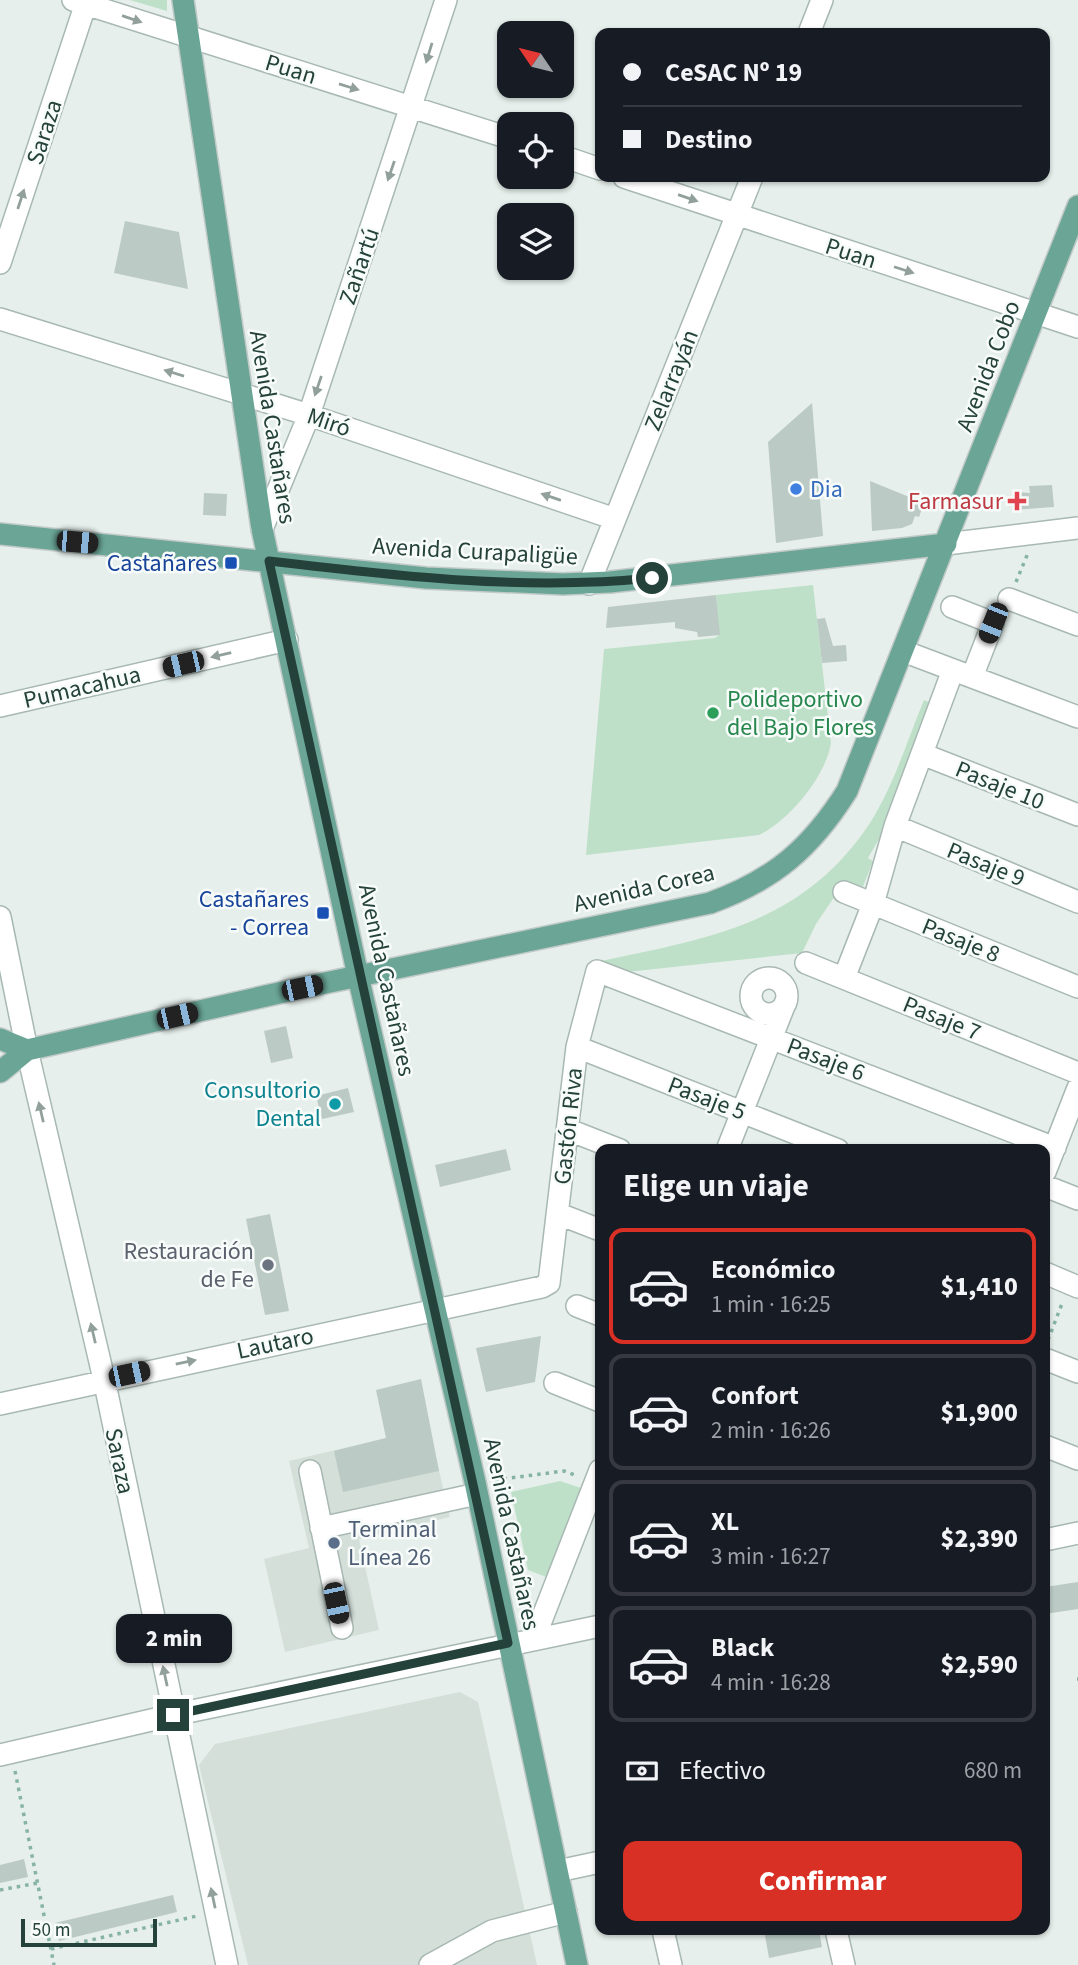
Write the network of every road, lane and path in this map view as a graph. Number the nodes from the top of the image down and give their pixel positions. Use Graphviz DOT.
graph roads {
  1 [pos="183,0"];
  2 [pos="446,0"];
  3 [pos="822,0"];
  4 [pos="82,1"];
  5 [pos="810,28"];
  6 [pos="190,39"];
  7 [pos="413,106"];
  8 [pos="497,134"];
  9 [pos="574,160"];
  10 [pos="595,167"];
  11 [pos="639,182"];
  12 [pos="750,182"];
  13 [pos="1078,206"];
  14 [pos="737,215"];
  15 [pos="0,263"];
  16 [pos="1036,314"];
  17 [pos="0,319"];
  18 [pos="1078,327"];
  19 [pos="239,393"];
  20 [pos="309,415"];
  21 [pos="615,519"];
  22 [pos="1078,528"];
  23 [pos="262,529"];
  24 [pos="0,534"];
  25 [pos="946,544"];
  26 [pos="269,561"];
  27 [pos="589,584"];
  28 [pos="1009,599"];
  29 [pos="952,607"];
  30 [pos="1078,625"];
  31 [pos="287,640"];
  32 [pos="903,651"];
  33 [pos="962,673"];
  34 [pos="0,706"];
  35 [pos="1078,717"];
  36 [pos="922,754"];
  37 [pos="1078,816"];
  38 [pos="895,826"];
  39 [pos="844,892"];
  40 [pos="1078,902"];
  41 [pos="873,904"];
  42 [pos="0,917"];
  43 [pos="806,963"];
  44 [pos="597,971"];
  45 [pos="358,976"];
  46 [pos="844,978"];
  47 [pos="1078,987"];
  48 [pos="786,1001"];
  49 [pos="754,1006"];
  50 [pos="771,1038"];
  51 [pos="0,1039"];
  52 [pos="576,1047"];
  53 [pos="27,1051"];
  54 [pos="0,1072"];
  55 [pos="1078,1073"];
  56 [pos="1078,1088"];
  57 [pos="742,1112"];
  58 [pos="1074,1113"];
  59 [pos="569,1130"];
  60 [pos="605,1144"];
  61 [pos="729,1144"];
  62 [pos="823,1144"];
  63 [pos="1045,1144"];
  64 [pos="1050,1146"];
  65 [pos="1055,1148"];
  66 [pos="1050,1160"];
  67 [pos="1050,1188"];
  68 [pos="1078,1199"];
  69 [pos="559,1214"];
  70 [pos="595,1228"];
  71 [pos="1050,1275"];
  72 [pos="549,1283"];
  73 [pos="1074,1285"];
  74 [pos="577,1306"];
  75 [pos="436,1309"];
  76 [pos="595,1313"];
  77 [pos="1050,1337"];
  78 [pos="1050,1361"];
  79 [pos="1078,1372"];
  80 [pos="104,1379"];
  81 [pos="555,1383"];
  82 [pos="595,1399"];
  83 [pos="0,1404"];
  84 [pos="1050,1448"];
  85 [pos="1078,1459"];
  86 [pos="310,1471"];
  87 [pos="595,1479"];
  88 [pos="595,1487"];
  89 [pos="476,1488"];
  90 [pos="321,1528"];
  91 [pos="1078,1533"];
  92 [pos="1050,1539"];
  93 [pos="595,1627"];
  94 [pos="342,1628"];
  95 [pos="534,1639"];
  96 [pos="508,1643"];
  97 [pos="173,1715"];
  98 [pos="6,1753"];
  99 [pos="595,1863"];
  100 [pos="558,1871"];
  101 [pos="38,1882"];
  102 [pos="0,1890"];
  103 [pos="216,1912"];
  104 [pos="566,1912"];
  105 [pos="664,1935"];
  106 [pos="837,1935"];
  107 [pos="51,1949"];
  108 [pos="434,1964"];
  109 [pos="54,1965"];
  110 [pos="228,1965"];
  111 [pos="577,1965"];
  112 [pos="671,1965"];
  113 [pos="844,1965"];
  1 -- 6 [label="main road, Avenida Castañares"];
  2 -- 7 [label="street, Zañartú, one-way"];
  3 -- 5 [label="street"];
  4 -- 6 [label="street, Puan, one-way"];
  15 -- 4 [label="street, Saraza, one-way"];
  6 -- 7 [label="street, Puan, one-way"];
  6 -- 19 [label="main road, Avenida Castañares"];
  7 -- 8 [label="street, Puan"];
  7 -- 20 [label="street, Zañartú, one-way"];
  9 -- 10 [label="street"];
  11 -- 14 [label="street, Puan, one-way"];
  12 -- 14 [label="street, Zelarrayán"];
  13 -- 16 [label="main road, Avenida Cobo"];
  14 -- 16 [label="street, Puan, one-way"];
  14 -- 21 [label="street, Zelarrayán"];
  16 -- 18 [label="street, Puan"];
  16 -- 25 [label="main road, Avenida Cobo"];
  19 -- 17 [label="street, Miró, one-way"];
  19 -- 20 [label="street, Miró"];
  19 -- 23 [label="main road, Avenida Castañares"];
  21 -- 20 [label="street, Miró, one-way"];
  20 -- 23 [label="street, Zañartú"];
  21 -- 27 [label="street, Zelarrayán"];
  22 -- 25 [label="street"];
  23 -- 26 [label="main road, Avenida Castañares"];
  24 -- 26 [label="main road, Avenida Curapaligüe"];
  25 -- 27 [label="main road, Avenida Curapaligüe"];
  25 -- 32 [label="main road, Avenida Corea"];
  26 -- 27 [label="main road, Avenida Curapaligüe"];
  26 -- 31 [label="main road, Avenida Castañares"];
  28 -- 30 [label="street"];
  29 -- 33 [label="street"];
  31 -- 34 [label="street, Pumacahua, one-way"];
  31 -- 45 [label="main road, Avenida Castañares"];
  32 -- 33 [label="street"];
  32 -- 45 [label="main road, Avenida Corea"];
  33 -- 35 [label="street"];
  33 -- 36 [label="street"];
  36 -- 37 [label="street, Pasaje 10"];
  36 -- 38 [label="street"];
  38 -- 40 [label="street, Pasaje 9"];
  38 -- 41 [label="street"];
  39 -- 41 [label="street, Pasaje 8"];
  41 -- 46 [label="street"];
  41 -- 47 [label="street, Pasaje 8"];
  42 -- 53 [label="street, Saraza"];
  43 -- 46 [label="street, Pasaje 7"];
  44 -- 50 [label="street, Pasaje 6"];
  44 -- 52 [label="street, Gastón Riva"];
  45 -- 53 [label="main road, Avenida Corea"];
  45 -- 75 [label="main road, Avenida Castañares"];
  46 -- 55 [label="street, Pasaje 7"];
  48 -- 49 [label="street"];
  48 -- 49 [label="street"];
  48 -- 50 [label="street"];
  49 -- 50 [label="street"];
  50 -- 57 [label="street"];
  50 -- 63 [label="street, Pasaje 6"];
  51 -- 53 [label="main road"];
  52 -- 57 [label="street, Pasaje 5"];
  52 -- 59 [label="street, Gastón Riva"];
  53 -- 54 [label="main road"];
  80 -- 53 [label="street, Saraza, one-way"];
  56 -- 58 [label="street"];
  57 -- 61 [label="street"];
  57 -- 62 [label="street, Pasaje 5"];
  58 -- 65 [label="street"];
  59 -- 60 [label="street"];
  59 -- 69 [label="street, Gastón Riva"];
  64 -- 65 [label="street, Pasaje 6"];
  65 -- 66 [label="street"];
  67 -- 68 [label="street"];
  69 -- 70 [label="street"];
  69 -- 72 [label="street, Gastón Riva"];
  71 -- 73 [label="street"];
  72 -- 75 [label="street, Lautaro"];
  73 -- 77 [label="path"];
  74 -- 76 [label="street"];
  80 -- 75 [label="street, Lautaro, one-way"];
  75 -- 89 [label="main road, Avenida Castañares"];
  78 -- 79 [label="street"];
  80 -- 83 [label="street, Lautaro"];
  97 -- 80 [label="street, Saraza, one-way"];
  81 -- 82 [label="street"];
  84 -- 85 [label="street"];
  86 -- 90 [label="street"];
  87 -- 89 [label="path"];
  88 -- 95 [label="street"];
  89 -- 90 [label="street"];
  89 -- 96 [label="main road, Avenida Castañares"];
  90 -- 94 [label="street"];
  91 -- 92 [label="street"];
  93 -- 95 [label="street"];
  95 -- 96 [label="street"];
  96 -- 97 [label="street"];
  96 -- 100 [label="main road, Avenida Castañares"];
  97 -- 98 [label="street"];
  103 -- 97 [label="street, Saraza, one-way"];
  98 -- 101 [label="path"];
  99 -- 100 [label="street"];
  100 -- 104 [label="main road, Avenida Castañares"];
  101 -- 102 [label="path"];
  101 -- 107 [label="path"];
  103 -- 107 [label="path"];
  103 -- 110 [label="street, Saraza"];
  104 -- 108 [label="street"];
  104 -- 111 [label="main road, Avenida Castañares"];
  105 -- 112 [label="street"];
  106 -- 113 [label="street"];
  107 -- 109 [label="path"];
}
